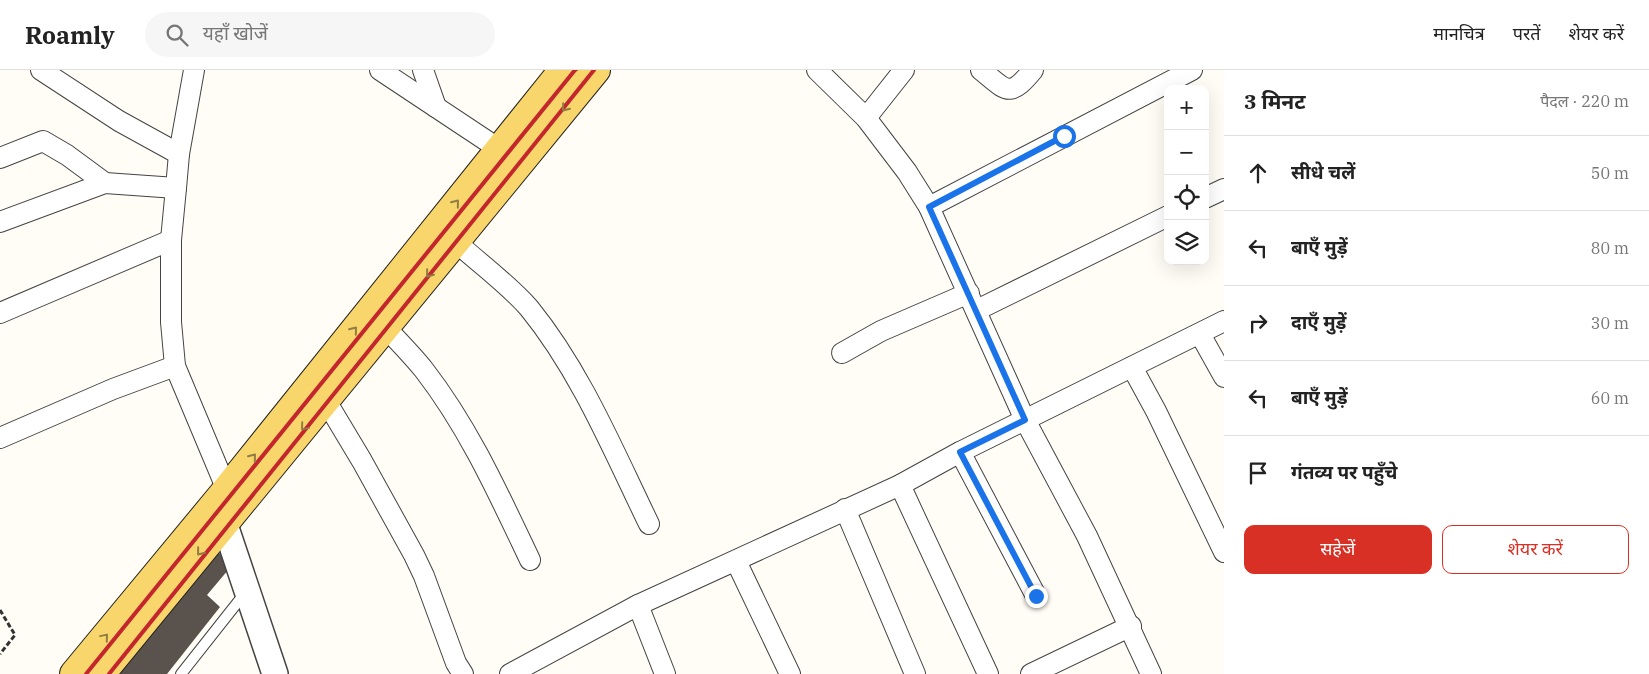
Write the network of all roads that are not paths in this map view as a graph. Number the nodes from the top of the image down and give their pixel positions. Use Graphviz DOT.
graph roads {
  1 [pos="41,70"];
  2 [pos="194,70"];
  3 [pos="380,70"];
  4 [pos="423,70"];
  5 [pos="562,70"];
  6 [pos="596,70"];
  7 [pos="817,70"];
  8 [pos="904,70"];
  9 [pos="981,70"];
  10 [pos="1033,70"];
  11 [pos="1192,70"];
  12 [pos="436,107"];
  13 [pos="866,118"];
  14 [pos="499,149"];
  15 [pos="179,154"];
  16 [pos="0,158"];
  17 [pos="105,183"];
  18 [pos="176,188"];
  19 [pos="1224,189"];
  20 [pos="1209,196"];
  21 [pos="929,207"];
  22 [pos="1164,218"];
  23 [pos="0,222"];
  24 [pos="171,240"];
  25 [pos="456,242"];
  26 [pos="973,302"];
  27 [pos="0,313"];
  28 [pos="1224,321"];
  29 [pos="385,328"];
  30 [pos="1200,334"];
  31 [pos="842,353"];
  32 [pos="175,366"];
  33 [pos="1132,367"];
  34 [pos="1224,377"];
  35 [pos="326,401"];
  36 [pos="1025,420"];
  37 [pos="0,438"];
  38 [pos="960,452"];
  39 [pos="900,485"];
  40 [pos="227,490"];
  41 [pos="845,509"];
  42 [pos="224,522"];
  43 [pos="648,524"];
  44 [pos="1224,552"];
  45 [pos="530,560"];
  46 [pos="736,561"];
  47 [pos="247,591"];
  48 [pos="1036,596"];
  49 [pos="638,605"];
  50 [pos="1131,626"];
  51 [pos="74,674"];
  52 [pos="101,674"];
  53 [pos="181,674"];
  54 [pos="275,674"];
  55 [pos="462,674"];
  56 [pos="510,674"];
  57 [pos="665,674"];
  58 [pos="790,674"];
  59 [pos="915,674"];
  60 [pos="988,674"];
  61 [pos="1031,674"];
  62 [pos="1152,674"];
  1 -- 15 [label="street"];
  2 -- 15 [label="street"];
  3 -- 12 [label="street"];
  4 -- 12 [label="street"];
  5 -- 14 [label="main road"];
  6 -- 25 [label="main road, one-way"];
  7 -- 13 [label="street"];
  8 -- 13 [label="street"];
  9 -- 10 [label="street"];
  11 -- 21 [label="street"];
  12 -- 14 [label="street"];
  13 -- 21 [label="street"];
  40 -- 14 [label="main road, one-way"];
  15 -- 18 [label="street"];
  16 -- 17 [label="street"];
  17 -- 18 [label="street"];
  17 -- 23 [label="street"];
  18 -- 24 [label="street"];
  19 -- 20 [label="street"];
  21 -- 26 [label="street"];
  22 -- 26 [label="street"];
  24 -- 27 [label="street"];
  24 -- 32 [label="street"];
  25 -- 29 [label="main road, one-way"];
  25 -- 43 [label="street"];
  26 -- 31 [label="street"];
  26 -- 36 [label="street"];
  28 -- 30 [label="street"];
  29 -- 35 [label="main road"];
  29 -- 45 [label="street"];
  30 -- 33 [label="street"];
  30 -- 34 [label="street"];
  32 -- 37 [label="street"];
  32 -- 40 [label="street"];
  33 -- 36 [label="street"];
  33 -- 44 [label="street"];
  35 -- 42 [label="main road, one-way"];
  35 -- 55 [label="street"];
  36 -- 38 [label="street"];
  36 -- 50 [label="street"];
  38 -- 39 [label="street"];
  38 -- 48 [label="street"];
  39 -- 41 [label="street"];
  39 -- 60 [label="street"];
  51 -- 40 [label="main road, one-way"];
  41 -- 46 [label="street"];
  41 -- 59 [label="street"];
  42 -- 47 [label="street"];
  42 -- 52 [label="main road, one-way"];
  46 -- 49 [label="street"];
  46 -- 58 [label="street"];
  47 -- 53 [label="lane"];
  47 -- 54 [label="street"];
  49 -- 56 [label="street"];
  49 -- 57 [label="street"];
  50 -- 61 [label="street"];
  50 -- 62 [label="street"];
}
